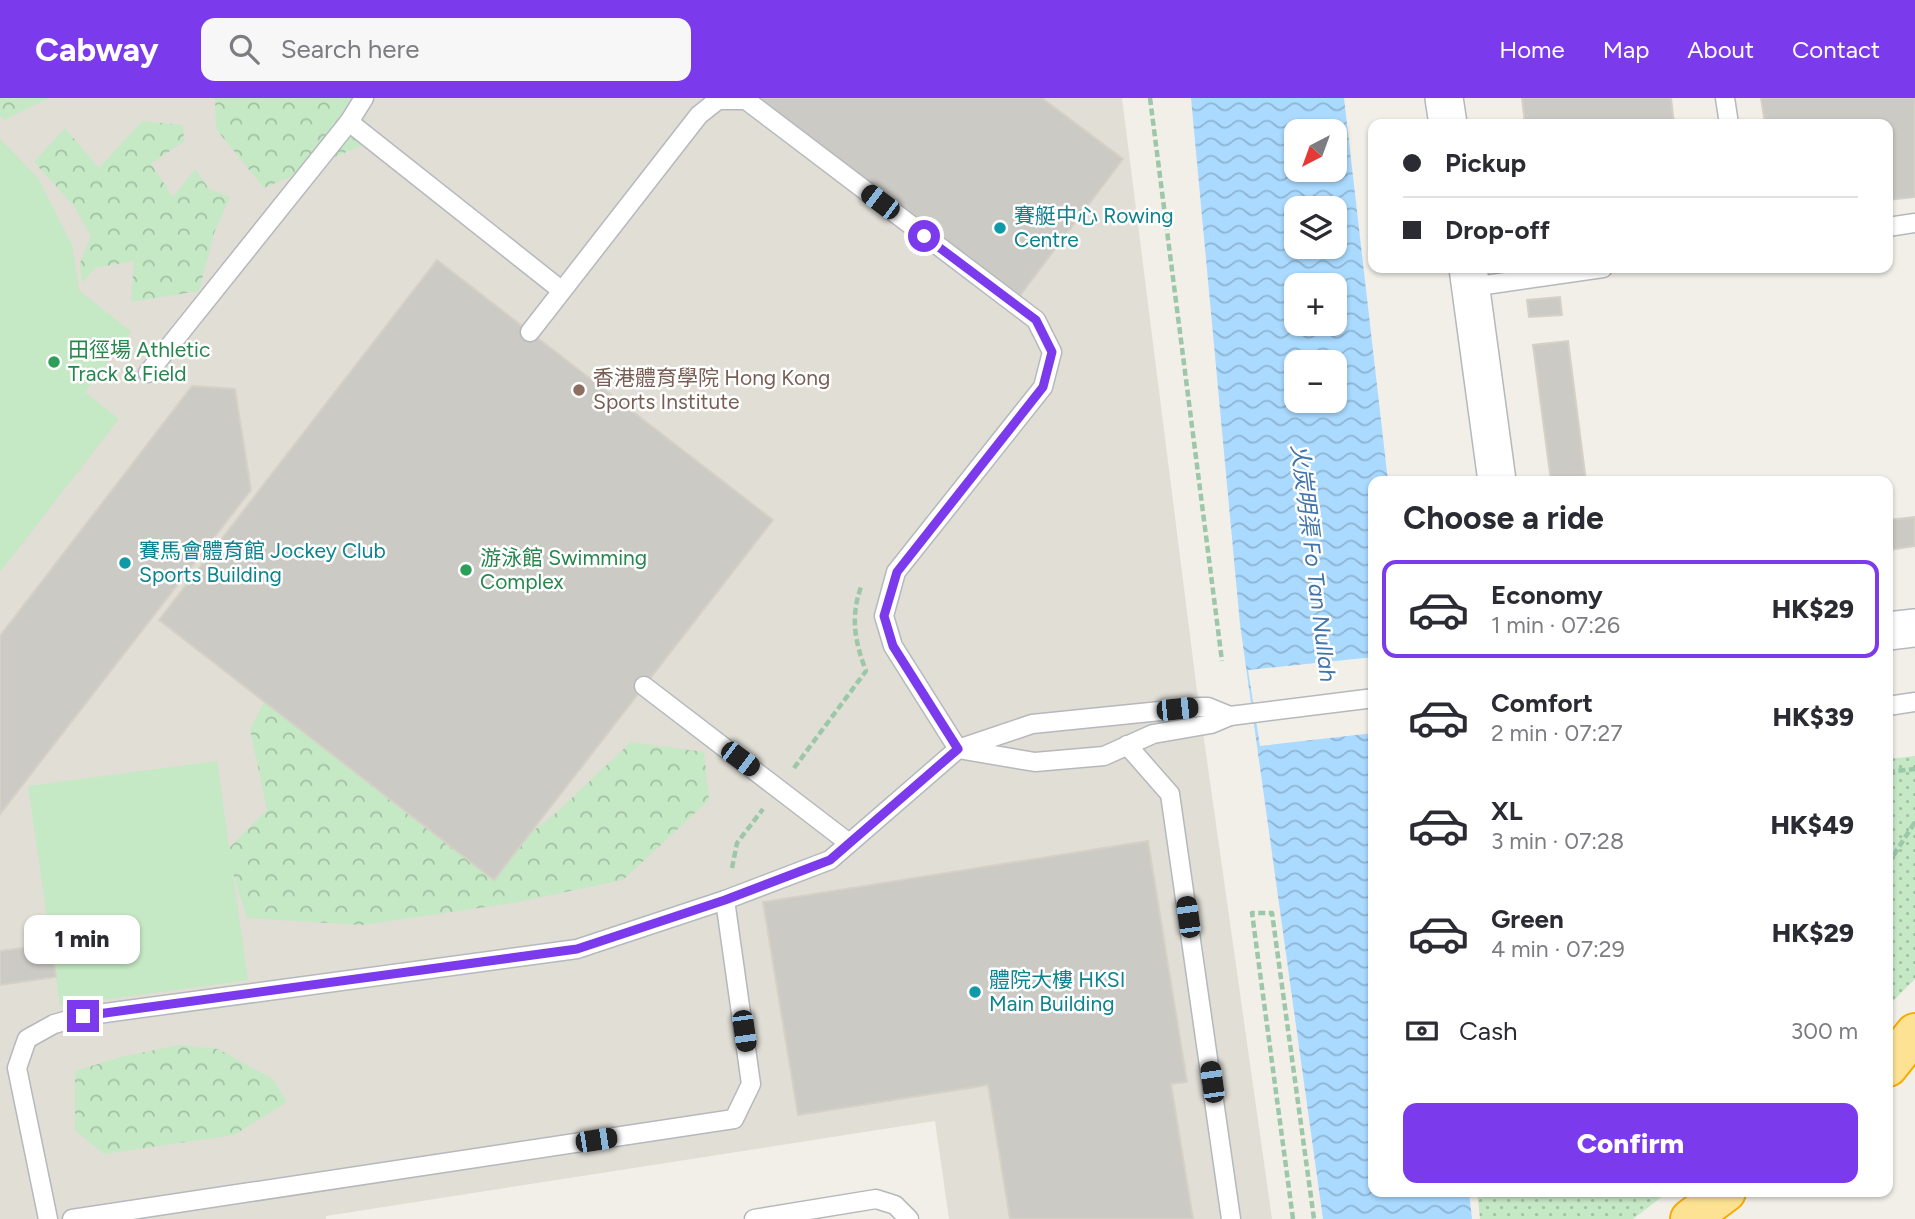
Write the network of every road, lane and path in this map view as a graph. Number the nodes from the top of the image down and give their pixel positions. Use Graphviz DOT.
graph roads {
  1 [pos="365,98"];
  2 [pos="1150,98"];
  3 [pos="1444,98"];
  4 [pos="1725,98"];
  5 [pos="1447,119"];
  6 [pos="1727,119"];
  7 [pos="349,122"];
  8 [pos="1915,223"];
  9 [pos="1893,226"];
  10 [pos="1529,273"];
  11 [pos="1470,277"];
  12 [pos="561,290"];
  13 [pos="530,332"];
  14 [pos="148,373"];
  15 [pos="1496,476"];
  16 [pos="864,581"];
  17 [pos="1915,628"];
  18 [pos="1893,630"];
  19 [pos="1222,660"];
  20 [pos="644,686"];
  21 [pos="1368,699"];
  22 [pos="1915,702"];
  23 [pos="1893,705"];
  24 [pos="1230,716"];
  25 [pos="1127,746"];
  26 [pos="958,749"];
  27 [pos="1915,769"];
  28 [pos="1893,771"];
  29 [pos="779,789"];
  30 [pos="1915,822"];
  31 [pos="849,844"];
  32 [pos="1893,856"];
  33 [pos="725,900"];
  34 [pos="1915,1033"];
  35 [pos="1915,1055"];
  36 [pos="1893,1061"];
  37 [pos="1893,1070"];
  38 [pos="1719,1197"];
  39 [pos="48,1219"];
  40 [pos="72,1219"];
  41 [pos="754,1219"];
  42 [pos="909,1219"];
  43 [pos="1231,1219"];
  44 [pos="1293,1219"];
  45 [pos="1314,1219"];
  46 [pos="1690,1219"];
  1 -- 7 [label="lane"];
  2 -- 19 [label="path"];
  3 -- 5 [label="street"];
  4 -- 6 [label="lane"];
  7 -- 12 [label="lane"];
  7 -- 14 [label="lane"];
  8 -- 9 [label="lane"];
  10 -- 11 [label="lane"];
  11 -- 15 [label="street"];
  12 -- 13 [label="lane"];
  12 -- 26 [label="lane"];
  16 -- 29 [label="path"];
  17 -- 18 [label="street"];
  20 -- 29 [label="lane"];
  21 -- 24 [label="lane"];
  22 -- 23 [label="lane"];
  24 -- 25 [label="lane"];
  24 -- 26 [label="lane"];
  25 -- 26 [label="lane"];
  25 -- 43 [label="lane"];
  26 -- 31 [label="lane"];
  27 -- 28 [label="path"];
  29 -- 31 [label="lane"];
  29 -- 33 [label="path"];
  30 -- 32 [label="path"];
  31 -- 33 [label="lane"];
  33 -- 39 [label="lane"];
  33 -- 40 [label="lane"];
  34 -- 36 [label="highway"];
  35 -- 37 [label="highway"];
  38 -- 46 [label="highway"];
  41 -- 42 [label="lane"];
  44 -- 45 [label="path"];
}
